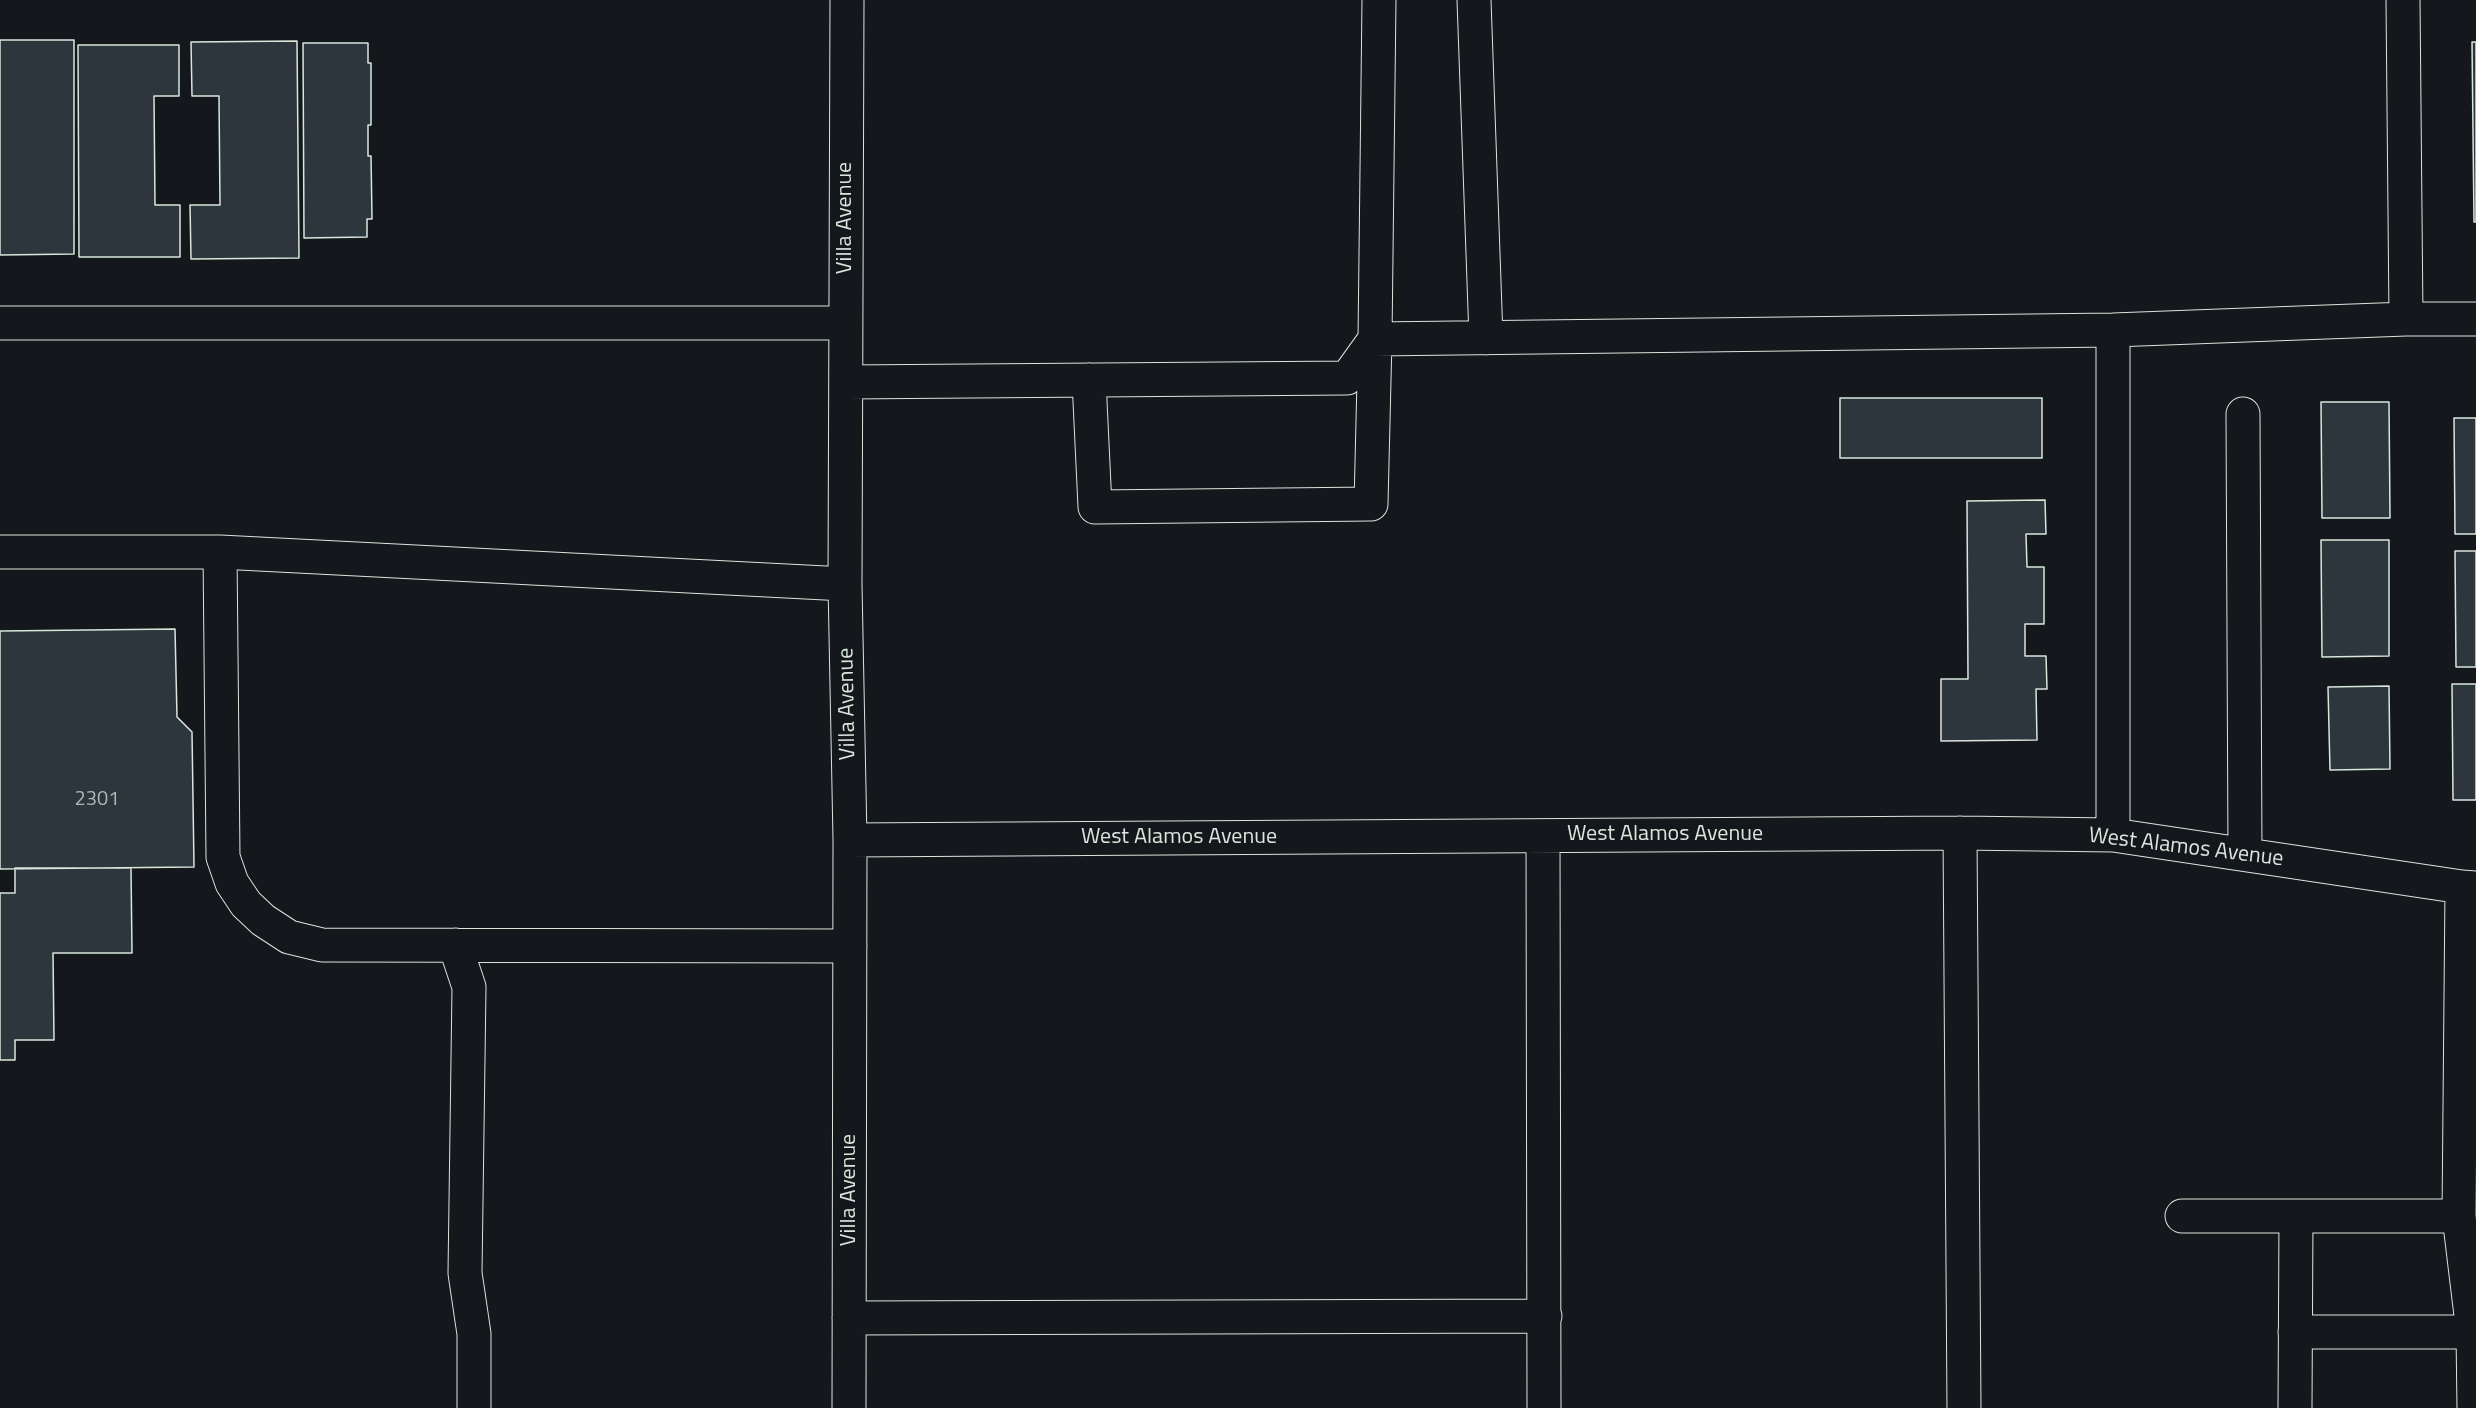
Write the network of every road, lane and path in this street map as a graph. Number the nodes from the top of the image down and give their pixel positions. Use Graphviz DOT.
graph roads {
  1 [pos="847,0"];
  2 [pos="1379,0"];
  3 [pos="1474,0"];
  4 [pos="2403,0"];
  5 [pos="2406,319"];
  6 [pos="2476,319"];
  7 [pos="845,322"];
  8 [pos="0,323"];
  9 [pos="2113,330"];
  10 [pos="1486,338"];
  11 [pos="1375,339"];
  12 [pos="1089,380"];
  13 [pos="847,382"];
  14 [pos="2243,414"];
  15 [pos="0,552"];
  16 [pos="220,552"];
  17 [pos="845,584"];
  18 [pos="1960,833"];
  19 [pos="2113,835"];
  20 [pos="1543,836"];
  21 [pos="850,840"];
  22 [pos="2245,854"];
  23 [pos="2469,887"];
  24 [pos="455,945"];
  25 [pos="850,946"];
  26 [pos="2182,1216"];
  27 [pos="2296,1216"];
  28 [pos="2459,1216"];
  29 [pos="1545,1316"];
  30 [pos="849,1318"];
  31 [pos="2295,1332"];
  32 [pos="2473,1332"];
  33 [pos="474,1408"];
  34 [pos="849,1408"];
  35 [pos="1545,1408"];
  36 [pos="1964,1408"];
  37 [pos="2295,1408"];
  38 [pos="2474,1408"];
  1 -- 7 [label="street, Villa Avenue"];
  2 -- 11 [label="street"];
  3 -- 10 [label="street"];
  4 -- 5 [label="street"];
  5 -- 6 [label="street"];
  5 -- 9 [label="street"];
  7 -- 8 [label="street"];
  7 -- 13 [label="street, Villa Avenue"];
  9 -- 10 [label="street"];
  9 -- 19 [label="street"];
  10 -- 11 [label="street"];
  11 -- 12 [label="street"];
  11 -- 12 [label="street"];
  12 -- 13 [label="street"];
  13 -- 17 [label="street, Villa Avenue"];
  14 -- 22 [label="street"];
  15 -- 16 [label="street"];
  16 -- 17 [label="street"];
  16 -- 24 [label="street"];
  17 -- 21 [label="street, Villa Avenue"];
  18 -- 19 [label="street, West Alamos Avenue"];
  18 -- 20 [label="street, West Alamos Avenue"];
  18 -- 36 [label="street"];
  19 -- 22 [label="street, West Alamos Avenue"];
  20 -- 21 [label="street, West Alamos Avenue"];
  20 -- 29 [label="street"];
  21 -- 25 [label="street, Villa Avenue"];
  22 -- 23 [label="street, West Alamos Avenue"];
  23 -- 28 [label="street"];
  24 -- 25 [label="street"];
  24 -- 33 [label="street"];
  25 -- 30 [label="street, Villa Avenue"];
  26 -- 27 [label="street"];
  27 -- 28 [label="street"];
  27 -- 31 [label="street"];
  28 -- 32 [label="street"];
  29 -- 30 [label="street"];
  29 -- 35 [label="street"];
  30 -- 34 [label="street, Villa Avenue"];
  31 -- 32 [label="street"];
  31 -- 37 [label="street"];
  32 -- 38 [label="street"];
}
